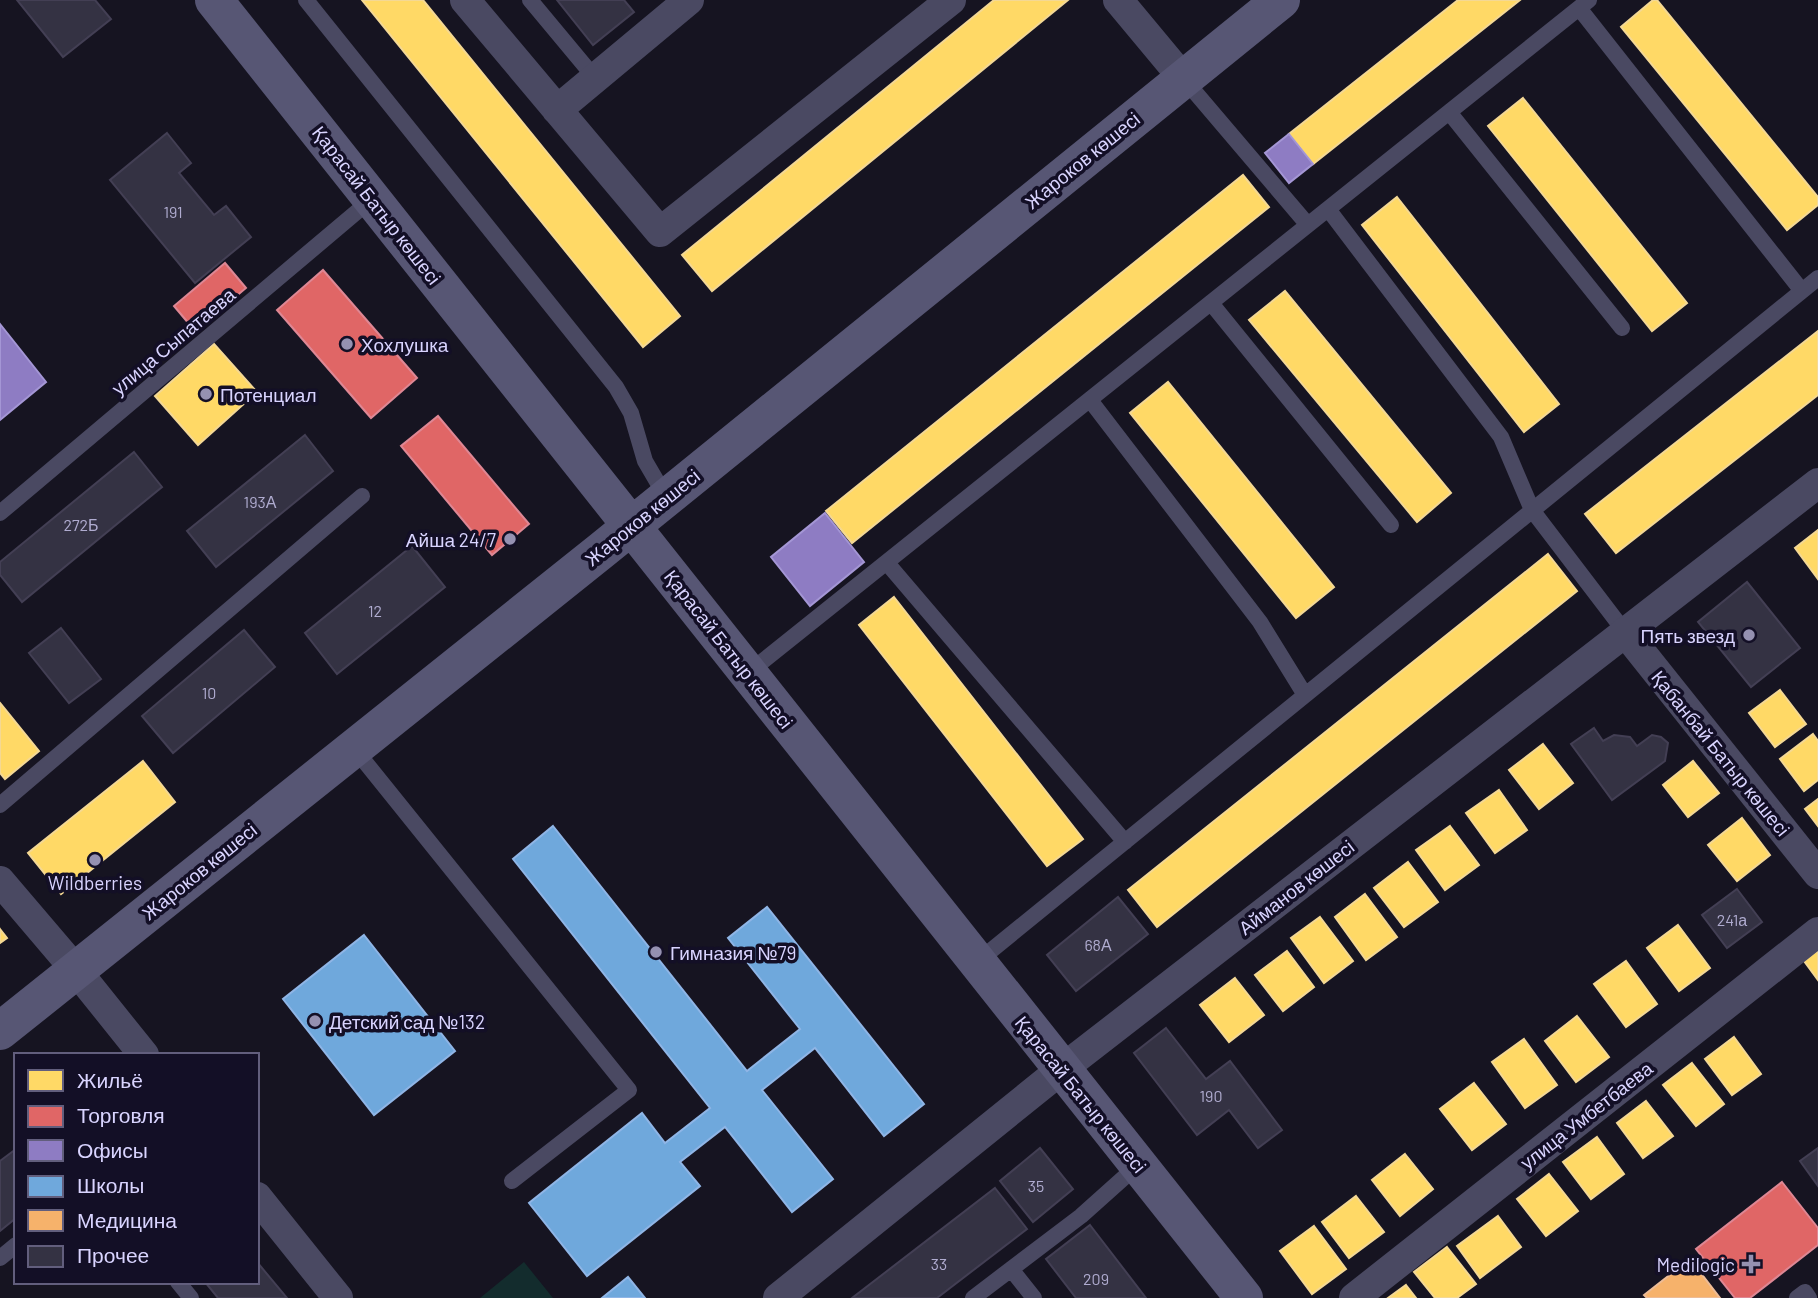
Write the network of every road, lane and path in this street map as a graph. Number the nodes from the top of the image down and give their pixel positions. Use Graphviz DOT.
graph roads {
  1 [pos="214,0"];
  2 [pos="306,0"];
  3 [pos="465,0"];
  4 [pos="530,0"];
  5 [pos="689,0"];
  6 [pos="951,0"];
  7 [pos="1118,0"];
  8 [pos="1281,0"];
  9 [pos="1584,4"];
  10 [pos="595,78"];
  11 [pos="1183,78"];
  12 [pos="557,110"];
  13 [pos="1450,111"];
  14 [pos="372,199"];
  15 [pos="1328,209"];
  16 [pos="1308,225"];
  17 [pos="1818,278"];
  18 [pos="1801,291"];
  19 [pos="1211,303"];
  20 [pos="1622,328"];
  21 [pos="1090,400"];
  22 [pos="1818,483"];
  23 [pos="362,496"];
  24 [pos="666,497"];
  25 [pos="1532,510"];
  26 [pos="0,513"];
  27 [pos="1391,525"];
  28 [pos="631,526"];
  29 [pos="887,563"];
  30 [pos="1625,632"];
  31 [pos="748,673"];
  32 [pos="1305,695"];
  33 [pos="353,747"];
  34 [pos="0,804"];
  35 [pos="1125,842"];
  36 [pos="1818,874"];
  37 [pos="0,881"];
  38 [pos="1818,932"];
  39 [pos="977,962"];
  40 [pos="75,970"];
  41 [pos="0,1031"];
  42 [pos="142,1053"];
  43 [pos="1062,1069"];
  44 [pos="1138,1165"];
  45 [pos="512,1181"];
  46 [pos="259,1199"];
  47 [pos="14,1247"];
  48 [pos="0,1258"];
  49 [pos="1011,1269"];
  50 [pos="1818,1281"];
  51 [pos="180,1284"];
  52 [pos="1803,1296"];
  53 [pos="191,1298"];
  54 [pos="338,1298"];
  55 [pos="778,1298"];
  56 [pos="973,1298"];
  57 [pos="1034,1298"];
  58 [pos="1244,1298"];
  59 [pos="1354,1298"];
  1 -- 14 [label="street, Қарасай Батыр көшесі"];
  2 -- 24 [label="lane"];
  3 -- 12 [label="street"];
  4 -- 10 [label="lane"];
  5 -- 10 [label="street"];
  6 -- 12 [label="street"];
  7 -- 11 [label="street"];
  8 -- 11 [label="street, Жароков көшесі"];
  9 -- 13 [label="lane"];
  9 -- 18 [label="lane"];
  10 -- 12 [label="street"];
  11 -- 16 [label="lane"];
  11 -- 24 [label="street, Жароков көшесі"];
  13 -- 15 [label="lane"];
  13 -- 20 [label="lane"];
  14 -- 26 [label="lane, улица Сыпатаева"];
  14 -- 28 [label="street, Қарасай Батыр көшесі"];
  15 -- 16 [label="lane"];
  15 -- 25 [label="lane"];
  16 -- 19 [label="lane"];
  17 -- 18 [label="lane"];
  18 -- 25 [label="lane"];
  19 -- 21 [label="lane"];
  19 -- 27 [label="lane"];
  21 -- 29 [label="lane"];
  21 -- 32 [label="lane"];
  22 -- 30 [label="street, Айманов көшесі"];
  23 -- 34 [label="lane"];
  24 -- 28 [label="street, Жароков көшесі"];
  25 -- 30 [label="lane"];
  25 -- 32 [label="lane"];
  28 -- 31 [label="street, Қарасай Батыр көшесі"];
  28 -- 33 [label="street, Жароков көшесі"];
  29 -- 31 [label="lane"];
  29 -- 35 [label="lane"];
  30 -- 36 [label="street, Қабанбай Батыр көшесі"];
  30 -- 43 [label="street, Айманов көшесі"];
  31 -- 39 [label="street, Қарасай Батыр көшесі"];
  32 -- 35 [label="lane"];
  33 -- 40 [label="street, Жароков көшесі"];
  33 -- 45 [label="lane"];
  35 -- 39 [label="lane"];
  37 -- 40 [label="street"];
  38 -- 59 [label="street, улица Умбетбаева"];
  39 -- 43 [label="street, Қарасай Батыр көшесі"];
  40 -- 41 [label="street, Жароков көшесі"];
  40 -- 42 [label="street"];
  43 -- 44 [label="street, Қарасай Батыр көшесі"];
  43 -- 55 [label="street, Айманов көшесі"];
  44 -- 49 [label="lane"];
  44 -- 58 [label="street, Қарасай Батыр көшесі"];
  46 -- 54 [label="street"];
  47 -- 48 [label="lane"];
  49 -- 56 [label="lane"];
  49 -- 57 [label="lane"];
  50 -- 52 [label="lane"];
  51 -- 53 [label="lane"];
}
